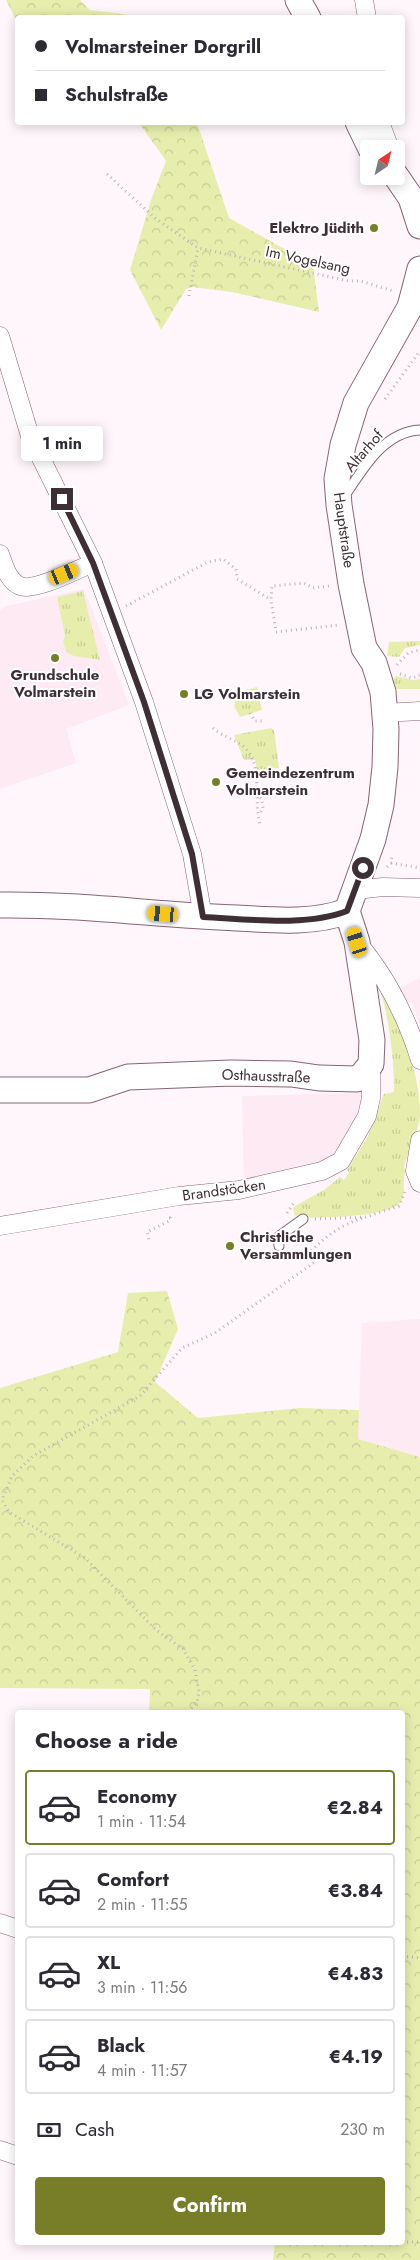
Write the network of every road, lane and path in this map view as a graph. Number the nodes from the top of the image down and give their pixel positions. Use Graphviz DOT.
graph roads {
  1 [pos="298,0"];
  2 [pos="364,0"];
  3 [pos="306,15"];
  4 [pos="366,15"];
  5 [pos="360,125"];
  6 [pos="381,125"];
  7 [pos="367,140"];
  8 [pos="387,140"];
  9 [pos="107,174"];
  10 [pos="403,185"];
  11 [pos="419,216"];
  12 [pos="198,248"];
  13 [pos="420,269"];
  14 [pos="189,296"];
  15 [pos="413,297"];
  16 [pos="0,336"];
  17 [pos="420,430"];
  18 [pos="339,505"];
  19 [pos="0,554"];
  20 [pos="93,563"];
  21 [pos="351,584"];
  22 [pos="271,600"];
  23 [pos="124,606"];
  24 [pos="360,623"];
  25 [pos="420,650"];
  26 [pos="420,675"];
  27 [pos="420,711"];
  28 [pos="250,713"];
  29 [pos="384,713"];
  30 [pos="266,721"];
  31 [pos="213,728"];
  32 [pos="260,824"];
  33 [pos="391,863"];
  34 [pos="420,868"];
  35 [pos="420,888"];
  36 [pos="351,900"];
  37 [pos="0,905"];
  38 [pos="203,917"];
  39 [pos="357,942"];
  40 [pos="420,1060"];
  41 [pos="371,1064"];
  42 [pos="0,1090"];
  43 [pos="420,1140"];
  44 [pos="418,1177"];
  45 [pos="295,1201"];
  46 [pos="366,1217"];
  47 [pos="283,1218"];
  48 [pos="303,1219"];
  49 [pos="0,1226"];
  50 [pos="279,1246"];
  51 [pos="190,1710"];
  52 [pos="0,1923"];
  53 [pos="15,1928"];
  54 [pos="405,1956"];
  55 [pos="420,1958"];
  56 [pos="0,2150"];
  57 [pos="15,2155"];
  58 [pos="405,2242"];
  59 [pos="420,2242"];
  1 -- 3 [label="street"];
  2 -- 4 [label="street"];
  5 -- 7 [label="street"];
  6 -- 8 [label="street"];
  9 -- 12 [label="path, Im Vogelsang"];
  10 -- 11 [label="street"];
  12 -- 14 [label="path"];
  12 -- 15 [label="path, Im Vogelsang"];
  13 -- 15 [label="street, Hauptstraße"];
  15 -- 18 [label="street, Hauptstraße"];
  16 -- 20 [label="street"];
  17 -- 18 [label="lane, Altarhof"];
  18 -- 21 [label="street, Hauptstraße"];
  19 -- 20 [label="street"];
  20 -- 38 [label="street"];
  21 -- 22 [label="path"];
  21 -- 24 [label="street, Hauptstraße"];
  22 -- 23 [label="path"];
  22 -- 24 [label="path"];
  24 -- 29 [label="street, Hauptstraße"];
  25 -- 26 [label="path"];
  27 -- 29 [label="street"];
  28 -- 30 [label="path"];
  29 -- 36 [label="street, Hauptstraße"];
  31 -- 32 [label="path"];
  33 -- 34 [label="path"];
  35 -- 36 [label="street"];
  36 -- 38 [label="street"];
  36 -- 39 [label="street"];
  37 -- 38 [label="street"];
  39 -- 40 [label="street"];
  39 -- 41 [label="street"];
  41 -- 42 [label="street, Osthausstraße"];
  41 -- 49 [label="street, Brandstöcken"];
  43 -- 44 [label="street"];
  44 -- 46 [label="path"];
  45 -- 47 [label="path"];
  46 -- 48 [label="path"];
  46 -- 51 [label="path"];
  48 -- 50 [label="lane"];
  52 -- 53 [label="street"];
  54 -- 55 [label="path"];
  56 -- 57 [label="street"];
  58 -- 59 [label="path"];
}
